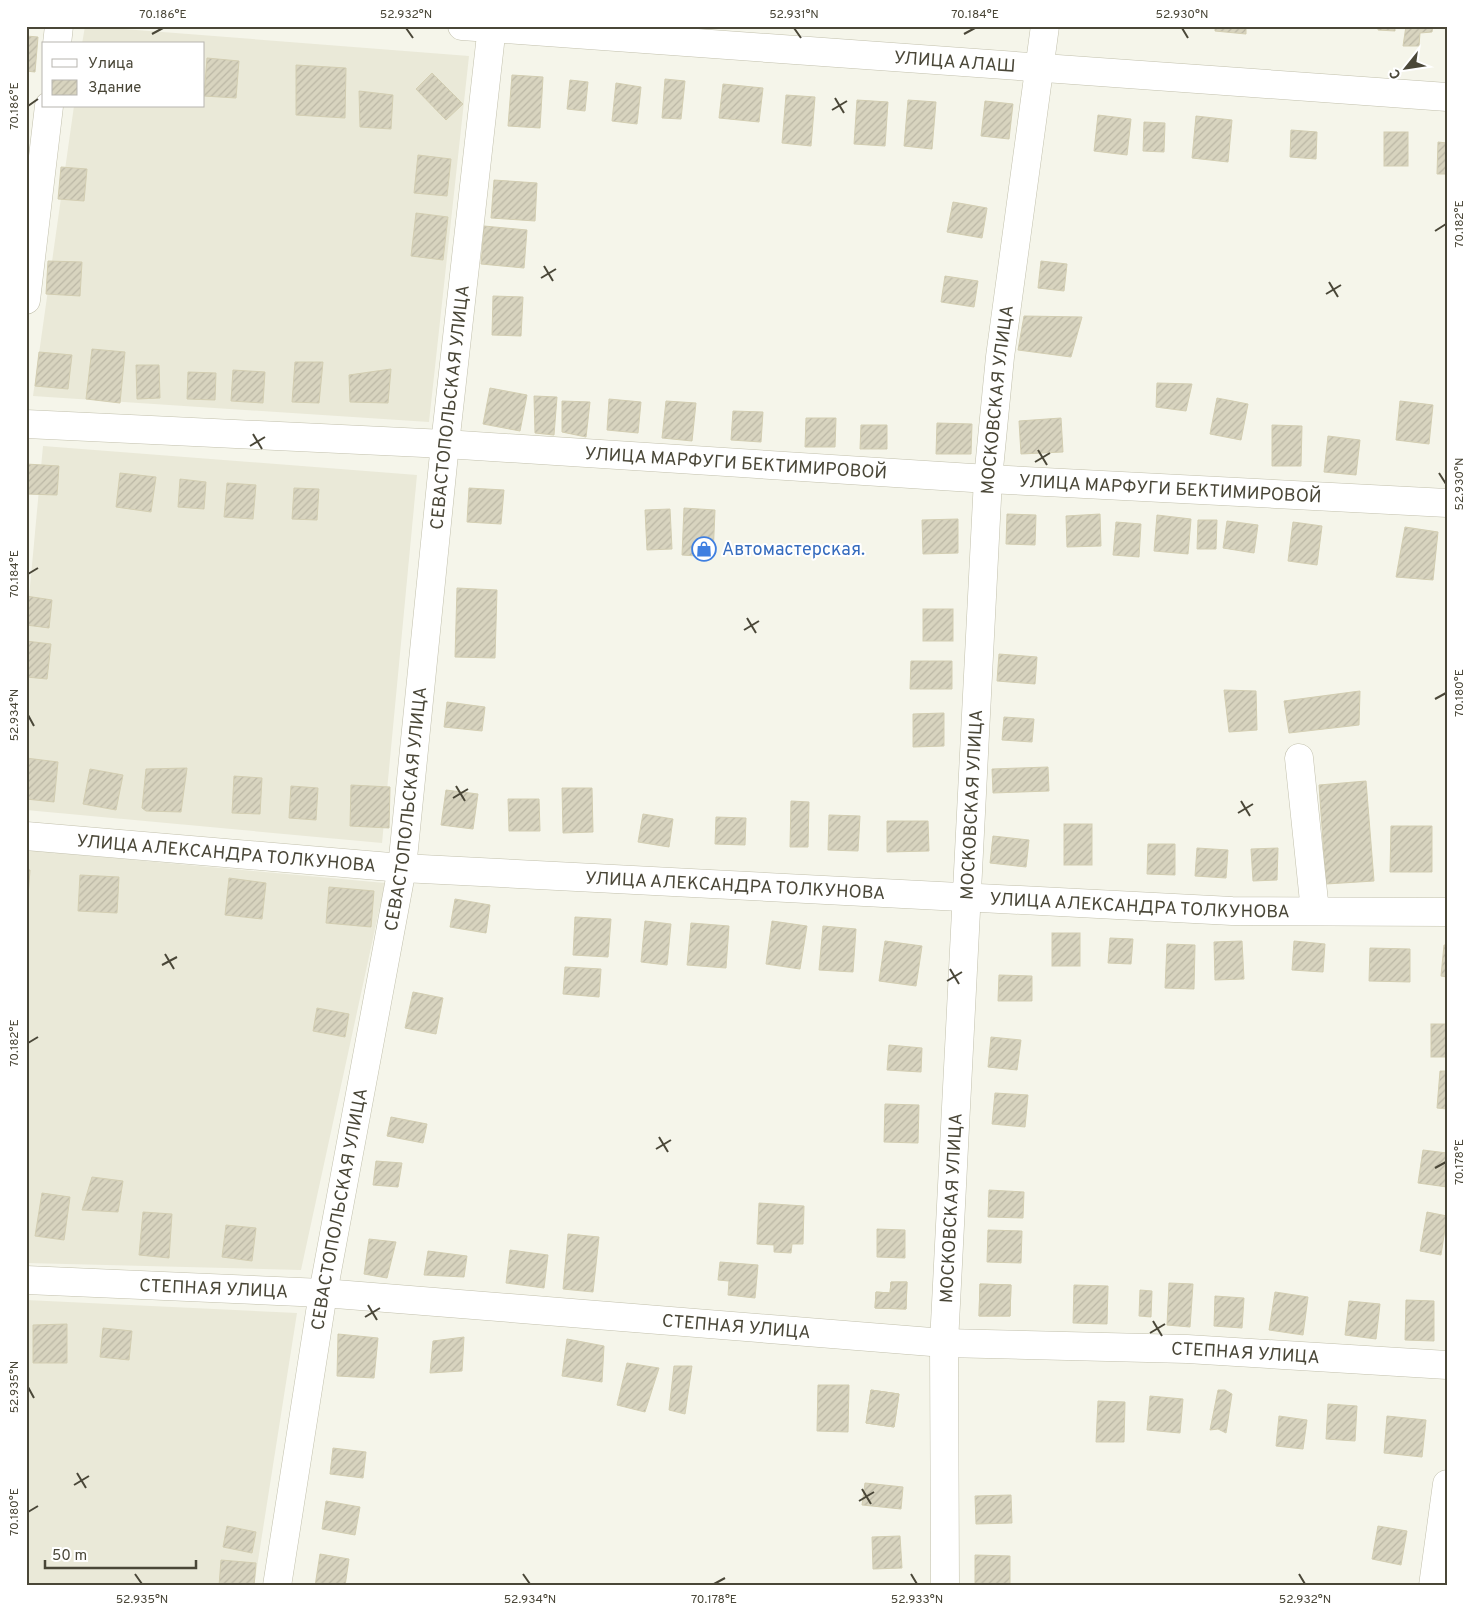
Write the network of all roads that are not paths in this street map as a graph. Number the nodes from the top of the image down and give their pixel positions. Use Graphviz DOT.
graph roads {
  1 [pos="59,26"];
  2 [pos="462,26"];
  3 [pos="1046,26"];
  4 [pos="492,28"];
  5 [pos="57,42"];
  6 [pos="1039,67"];
  7 [pos="1447,97"];
  8 [pos="50,108"];
  9 [pos="26,300"];
  10 [pos="26,424"];
  11 [pos="444,444"];
  12 [pos="988,479"];
  13 [pos="1447,503"];
  14 [pos="1299,758"];
  15 [pos="26,836"];
  16 [pos="402,868"];
  17 [pos="965,898"];
  18 [pos="1315,911"];
  19 [pos="1447,912"];
  20 [pos="26,1280"];
  21 [pos="323,1293"];
  22 [pos="944,1343"];
  23 [pos="1447,1365"];
  24 [pos="1447,1484"];
  25 [pos="277,1586"];
  26 [pos="945,1586"];
  27 [pos="1434,1586"];
  1 -- 5 [label="street"];
  2 -- 4 [label="street, УЛИЦА АЛАШ"];
  3 -- 6 [label="street, МОСКОВСКАЯ УЛИЦА"];
  4 -- 6 [label="street, УЛИЦА АЛАШ"];
  4 -- 11 [label="street, СЕВАСТОПОЛЬСКАЯ УЛИЦА"];
  6 -- 7 [label="street, УЛИЦА АЛАШ"];
  6 -- 12 [label="street, МОСКОВСКАЯ УЛИЦА"];
  8 -- 9 [label="street"];
  10 -- 11 [label="street, УЛИЦА МАРФУГИ БЕКТИМИРОВОЙ"];
  11 -- 12 [label="street, УЛИЦА МАРФУГИ БЕКТИМИРОВОЙ"];
  11 -- 16 [label="street, СЕВАСТОПОЛЬСКАЯ УЛИЦА"];
  12 -- 13 [label="street, УЛИЦА МАРФУГИ БЕКТИМИРОВОЙ"];
  12 -- 17 [label="street, МОСКОВСКАЯ УЛИЦА"];
  14 -- 18 [label="street"];
  15 -- 16 [label="street, УЛИЦА АЛЕКСАНДРА ТОЛКУНОВА"];
  16 -- 17 [label="street, УЛИЦА АЛЕКСАНДРА ТОЛКУНОВА"];
  16 -- 21 [label="street, СЕВАСТОПОЛЬСКАЯ УЛИЦА"];
  17 -- 18 [label="street, УЛИЦА АЛЕКСАНДРА ТОЛКУНОВА"];
  17 -- 22 [label="street, МОСКОВСКАЯ УЛИЦА"];
  18 -- 19 [label="street, УЛИЦА АЛЕКСАНДРА ТОЛКУНОВА"];
  20 -- 21 [label="street, СТЕПНАЯ УЛИЦА"];
  21 -- 22 [label="street, СТЕПНАЯ УЛИЦА"];
  21 -- 25 [label="street, СЕВАСТОПОЛЬСКАЯ УЛИЦА"];
  22 -- 23 [label="street, СТЕПНАЯ УЛИЦА"];
  22 -- 26 [label="street, МОСКОВСКАЯ УЛИЦА"];
  24 -- 27 [label="street"];
}
